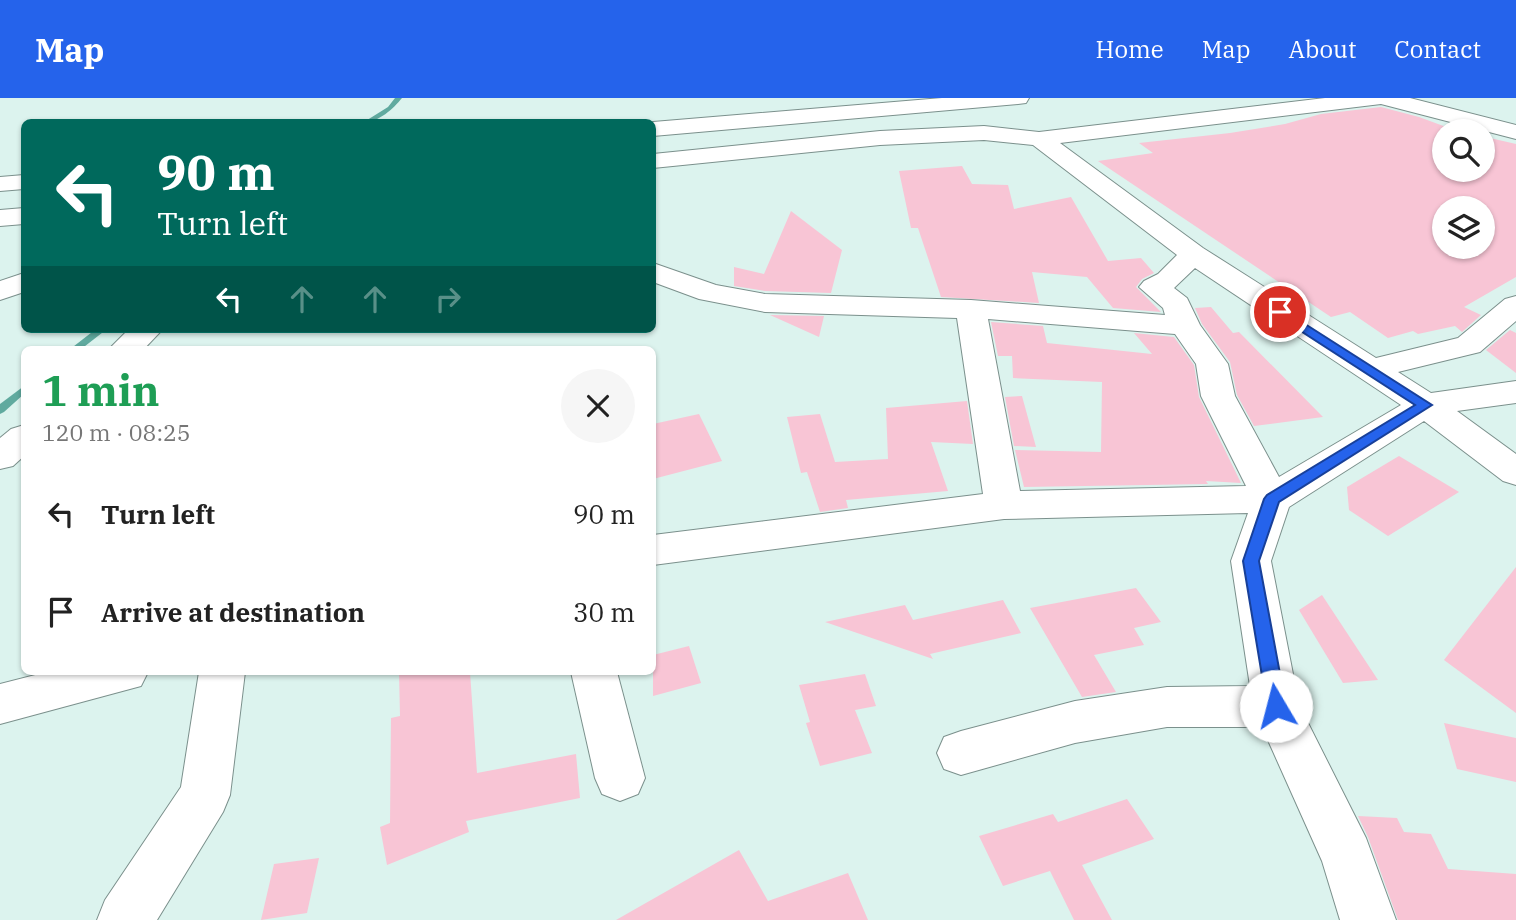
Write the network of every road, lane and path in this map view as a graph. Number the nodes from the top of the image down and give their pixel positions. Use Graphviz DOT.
graph roads {
  1 [pos="1018,98"];
  2 [pos="1378,98"];
  3 [pos="1385,98"];
  4 [pos="656,129"];
  5 [pos="1516,132"];
  6 [pos="1039,139"];
  7 [pos="656,161"];
  8 [pos="21,182"];
  9 [pos="0,184"];
  10 [pos="21,216"];
  11 [pos="0,218"];
  12 [pos="1193,254"];
  13 [pos="656,273"];
  14 [pos="21,283"];
  15 [pos="0,291"];
  16 [pos="1516,305"];
  17 [pos="971,309"];
  18 [pos="1185,326"];
  19 [pos="143,333"];
  20 [pos="129,346"];
  21 [pos="1368,370"];
  22 [pos="1516,392"];
  23 [pos="1425,405"];
  24 [pos="21,439"];
  25 [pos="0,457"];
  26 [pos="1516,472"];
  27 [pos="1272,499"];
  28 [pos="1004,505"];
  29 [pos="656,551"];
  30 [pos="113,675"];
  31 [pos="222,675"];
  32 [pos="595,675"];
  33 [pos="0,704"];
  34 [pos="1276,706"];
  35 [pos="961,753"];
  36 [pos="620,778"];
  37 [pos="125,920"];
  38 [pos="1368,920"];
  1 -- 4 [label="main road"];
  2 -- 6 [label="main road"];
  3 -- 5 [label="main road"];
  6 -- 7 [label="main road"];
  6 -- 12 [label="main road"];
  8 -- 9 [label="main road"];
  10 -- 11 [label="main road"];
  12 -- 18 [label="main road"];
  12 -- 21 [label="main road"];
  13 -- 17 [label="main road"];
  14 -- 15 [label="main road"];
  16 -- 21 [label="main road"];
  17 -- 18 [label="main road"];
  17 -- 28 [label="main road"];
  18 -- 27 [label="main road"];
  19 -- 20 [label="main road"];
  21 -- 23 [label="main road"];
  22 -- 23 [label="main road"];
  23 -- 26 [label="main road"];
  23 -- 27 [label="main road"];
  24 -- 25 [label="main road"];
  27 -- 28 [label="main road"];
  27 -- 34 [label="main road"];
  28 -- 29 [label="main road"];
  30 -- 33 [label="main road"];
  31 -- 37 [label="main road"];
  32 -- 36 [label="main road"];
  34 -- 35 [label="main road"];
  34 -- 38 [label="main road"];
}
